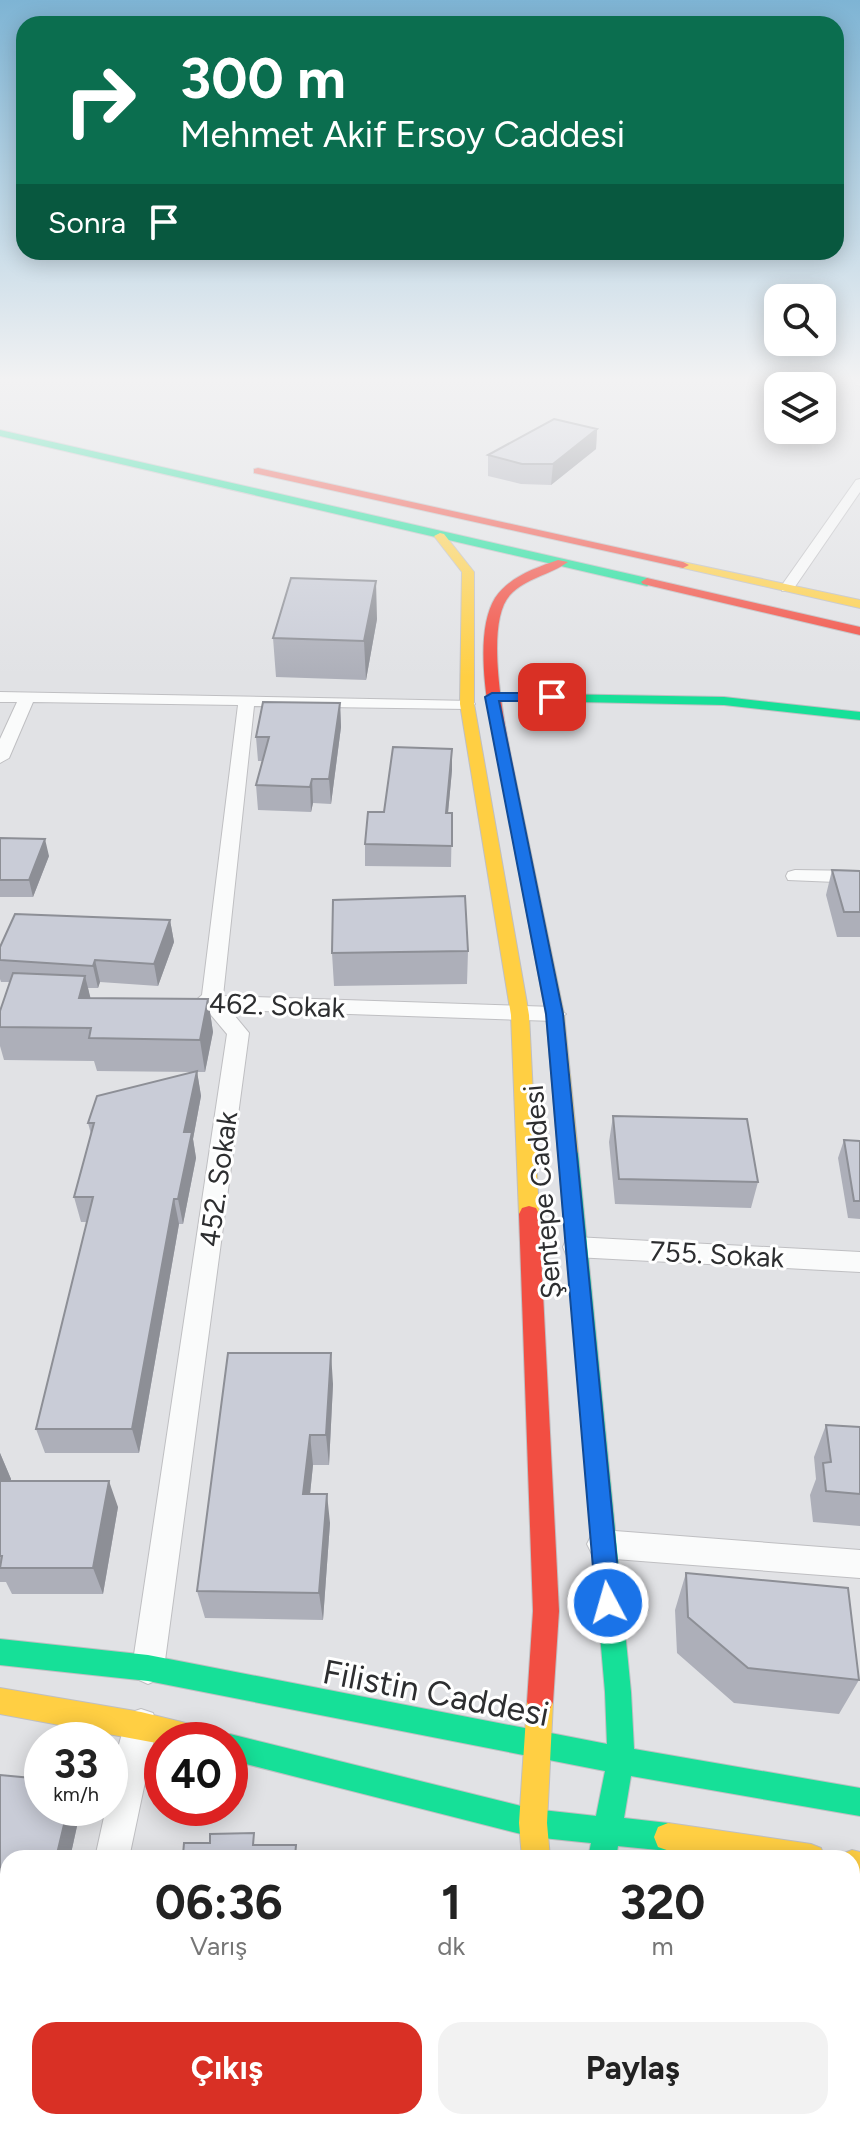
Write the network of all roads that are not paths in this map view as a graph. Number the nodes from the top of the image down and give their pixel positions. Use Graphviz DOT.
graph roads {
  1 [pos="194,478"];
  2 [pos="292,478"];
  3 [pos="860,483"];
  4 [pos="440,536"];
  5 [pos="562,562"];
  6 [pos="787,588"];
  7 [pos="860,604"];
  8 [pos="860,631"];
  9 [pos="0,697"];
  10 [pos="492,697"];
  11 [pos="26,699"];
  12 [pos="247,699"];
  13 [pos="467,704"];
  14 [pos="860,716"];
  15 [pos="0,758"];
  16 [pos="795,876"];
  17 [pos="860,877"];
  18 [pos="182,1001"];
  19 [pos="212,1002"];
  20 [pos="555,1014"];
  21 [pos="520,1015"];
  22 [pos="575,1247"];
  23 [pos="860,1262"];
  24 [pos="602,1544"];
  25 [pos="860,1564"];
  26 [pos="0,1652"];
  27 [pos="148,1668"];
  28 [pos="0,1701"];
  29 [pos="141,1725"];
  30 [pos="144,1726"];
  31 [pos="538,1746"];
  32 [pos="248,1752"];
  33 [pos="621,1759"];
  34 [pos="860,1802"];
  35 [pos="533,1823"];
  36 [pos="609,1829"];
  37 [pos="114,1850"];
  38 [pos="535,1850"];
  39 [pos="604,1850"];
  40 [pos="755,1850"];
  1 -- 4 [label="street"];
  2 -- 6 [label="street"];
  3 -- 6 [label="street"];
  4 -- 5 [label="street"];
  4 -- 13 [label="street"];
  5 -- 8 [label="street"];
  5 -- 10 [label="street, Şentepe Caddesi"];
  6 -- 7 [label="street"];
  9 -- 11 [label="street"];
  10 -- 14 [label="street"];
  10 -- 20 [label="street, Şentepe Caddesi"];
  11 -- 12 [label="street"];
  11 -- 15 [label="street"];
  12 -- 13 [label="street"];
  12 -- 19 [label="street"];
  13 -- 21 [label="street"];
  16 -- 17 [label="street"];
  18 -- 19 [label="street, 462. Sokak"];
  19 -- 21 [label="street, 462. Sokak"];
  19 -- 27 [label="street, 452. Sokak"];
  20 -- 21 [label="street, 462. Sokak"];
  20 -- 22 [label="street, Şentepe Caddesi"];
  21 -- 31 [label="street"];
  22 -- 23 [label="street, 755. Sokak"];
  22 -- 24 [label="street, Şentepe Caddesi"];
  24 -- 25 [label="street"];
  24 -- 33 [label="street, Şentepe Caddesi"];
  26 -- 27 [label="street, Filistin Caddesi"];
  27 -- 31 [label="street, Filistin Caddesi"];
  28 -- 29 [label="street"];
  29 -- 30 [label="street"];
  29 -- 37 [label="street"];
  31 -- 33 [label="street, Filistin Caddesi"];
  31 -- 35 [label="street"];
  32 -- 35 [label="street"];
  33 -- 34 [label="street, Filistin Caddesi"];
  33 -- 36 [label="street, Şentepe Caddesi"];
  35 -- 36 [label="street"];
  35 -- 38 [label="street"];
  36 -- 39 [label="street, Şentepe Caddesi"];
  36 -- 40 [label="street"];
}
